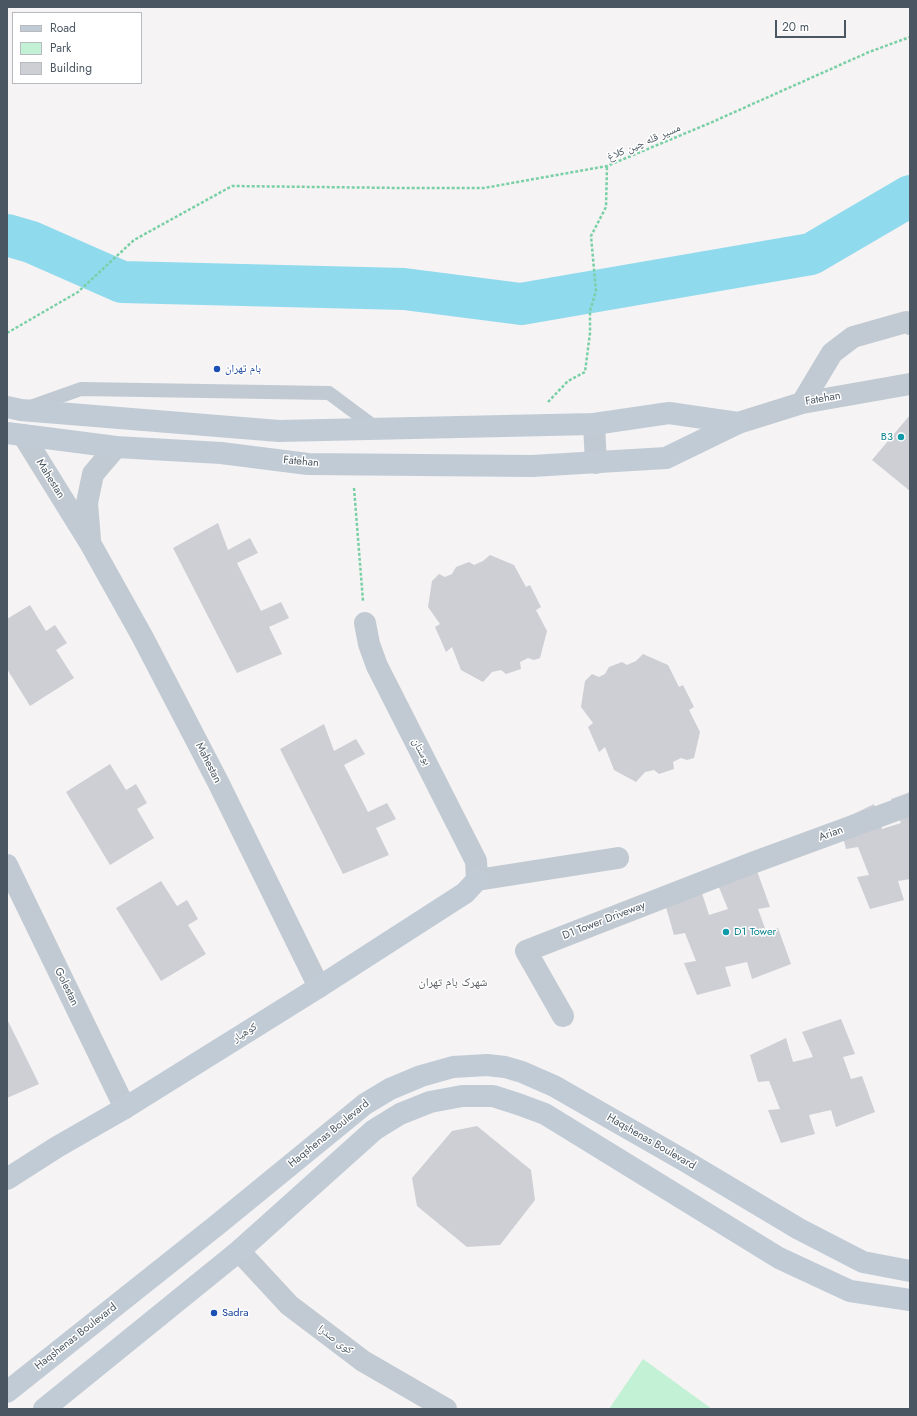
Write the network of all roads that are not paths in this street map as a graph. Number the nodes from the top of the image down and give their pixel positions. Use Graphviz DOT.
graph roads {
  1 [pos="910,324"];
  2 [pos="910,384"];
  3 [pos="802,403"];
  4 [pos="14,409"];
  5 [pos="738,423"];
  6 [pos="594,424"];
  7 [pos="376,428"];
  8 [pos="15,434"];
  9 [pos="116,447"];
  10 [pos="596,463"];
  11 [pos="90,543"];
  12 [pos="365,623"];
  13 [pos="910,805"];
  14 [pos="618,858"];
  15 [pos="752,862"];
  16 [pos="7,865"];
  17 [pos="477,880"];
  18 [pos="318,987"];
  19 [pos="563,1016"];
  20 [pos="124,1108"];
  21 [pos="7,1179"];
  22 [pos="217,1225"];
  23 [pos="239,1252"];
  24 [pos="910,1271"];
  25 [pos="910,1300"];
  26 [pos="7,1392"];
  27 [pos="44,1409"];
  28 [pos="446,1409"];
  1 -- 3 [label="street"];
  2 -- 3 [label="street, Fatehan"];
  3 -- 5 [label="street, Fatehan"];
  4 -- 7 [label="main road, Fatehan"];
  4 -- 7 [label="lane"];
  5 -- 6 [label="main road, Fatehan"];
  5 -- 10 [label="main road, Fatehan"];
  6 -- 7 [label="main road, Fatehan"];
  6 -- 10 [label="street"];
  8 -- 9 [label="main road, Fatehan"];
  8 -- 11 [label="street, Mahestan"];
  9 -- 10 [label="main road, Fatehan"];
  9 -- 11 [label="street, Mahestan"];
  11 -- 18 [label="street, Mahestan"];
  12 -- 17 [label="street, بوستان"];
  13 -- 15 [label="street, Arian"];
  14 -- 17 [label="street"];
  15 -- 19 [label="street, D1 Tower Driveway"];
  16 -- 20 [label="street, Golestan"];
  17 -- 18 [label="main road, کوهیار"];
  18 -- 20 [label="main road, کوهیار"];
  20 -- 21 [label="main road, کوهیار"];
  22 -- 23 [label="main road"];
  22 -- 24 [label="main road, Haqshenas Boulevard"];
  22 -- 26 [label="main road, Haqshenas Boulevard"];
  23 -- 25 [label="main road"];
  23 -- 27 [label="main road"];
  23 -- 28 [label="street, کوی صدرا"];
}
